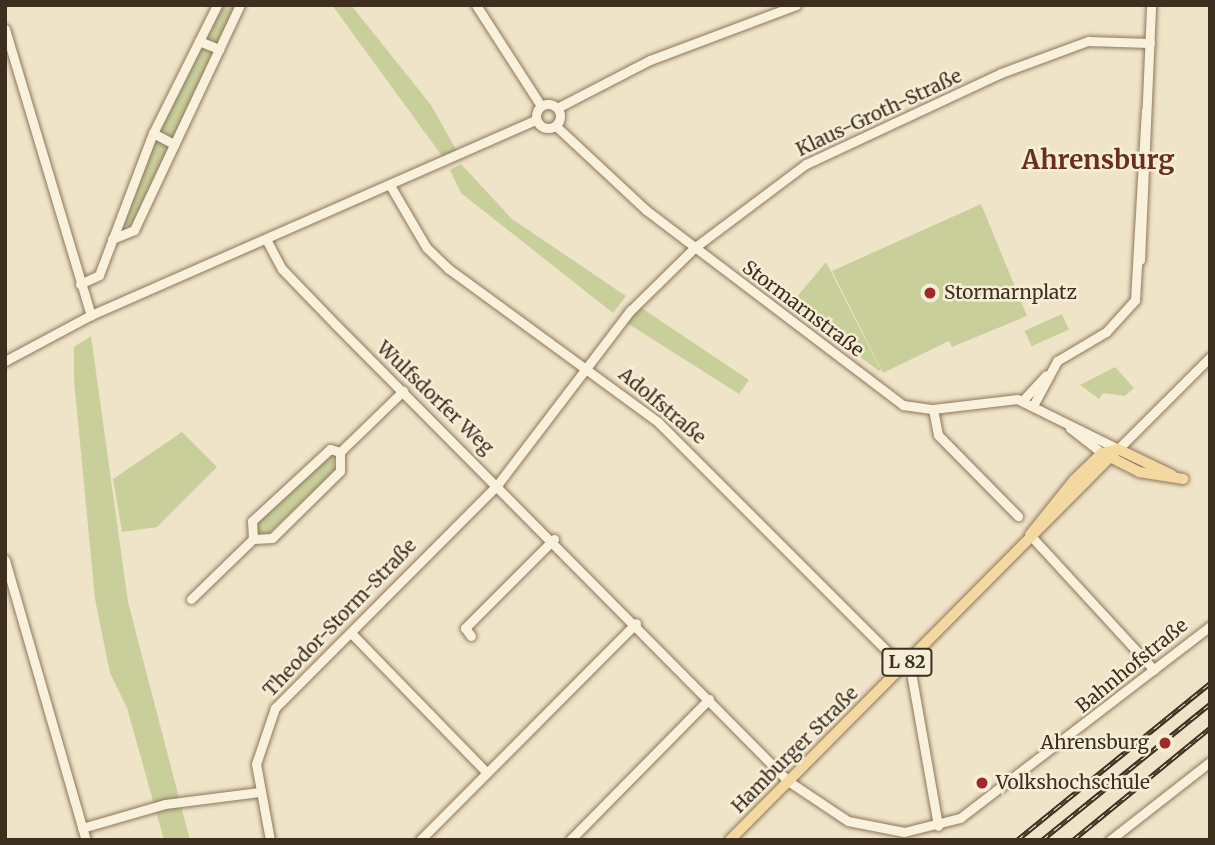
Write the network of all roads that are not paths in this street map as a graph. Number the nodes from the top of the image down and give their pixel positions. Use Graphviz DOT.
graph roads {
  1 [pos="217,5"];
  2 [pos="240,5"];
  3 [pos="476,5"];
  4 [pos="796,5"];
  5 [pos="1151,5"];
  6 [pos="5,29"];
  7 [pos="200,40"];
  8 [pos="1150,43"];
  9 [pos="219,49"];
  10 [pos="541,106"];
  11 [pos="557,108"];
  12 [pos="536,120"];
  13 [pos="556,125"];
  14 [pos="153,133"];
  15 [pos="174,144"];
  16 [pos="391,187"];
  17 [pos="116,237"];
  18 [pos="267,241"];
  19 [pos="694,248"];
  20 [pos="80,284"];
  21 [pos="91,315"];
  22 [pos="1210,357"];
  23 [pos="5,361"];
  24 [pos="589,368"];
  25 [pos="1047,374"];
  26 [pos="403,391"];
  27 [pos="1023,400"];
  28 [pos="1034,404"];
  29 [pos="933,410"];
  30 [pos="1061,420"];
  31 [pos="340,452"];
  32 [pos="1111,453"];
  33 [pos="498,484"];
  34 [pos="1018,516"];
  35 [pos="1030,535"];
  36 [pos="253,539"];
  37 [pos="554,539"];
  38 [pos="5,560"];
  39 [pos="191,599"];
  40 [pos="636,623"];
  41 [pos="1210,626"];
  42 [pos="352,634"];
  43 [pos="471,636"];
  44 [pos="903,667"];
  45 [pos="1154,670"];
  46 [pos="912,678"];
  47 [pos="709,699"];
  48 [pos="1210,762"];
  49 [pos="486,772"];
  50 [pos="789,781"];
  51 [pos="259,792"];
  52 [pos="938,826"];
  53 [pos="82,828"];
  54 [pos="86,840"];
  55 [pos="270,840"];
  56 [pos="420,840"];
  57 [pos="570,840"];
  58 [pos="730,840"];
  59 [pos="1110,840"];
  1 -- 7 [label="street"];
  2 -- 9 [label="street"];
  3 -- 10 [label="street"];
  4 -- 11 [label="street"];
  5 -- 8 [label="street"];
  6 -- 20 [label="street"];
  7 -- 9 [label="street"];
  7 -- 14 [label="street"];
  8 -- 19 [label="street, Klaus-Groth-Straße"];
  8 -- 25 [label="street"];
  9 -- 15 [label="street"];
  10 -- 11 [label="street"];
  10 -- 12 [label="street"];
  11 -- 13 [label="street"];
  12 -- 13 [label="street"];
  12 -- 16 [label="street"];
  13 -- 19 [label="street, Stormarnstraße"];
  14 -- 15 [label="street"];
  14 -- 17 [label="street"];
  15 -- 17 [label="street"];
  16 -- 18 [label="street"];
  16 -- 24 [label="street, Adolfstraße"];
  17 -- 20 [label="street"];
  18 -- 21 [label="street"];
  18 -- 26 [label="street, Wulfsdorfer Weg"];
  19 -- 24 [label="street, Klaus-Groth-Straße"];
  19 -- 29 [label="street, Stormarnstraße"];
  20 -- 21 [label="street"];
  21 -- 23 [label="street"];
  22 -- 32 [label="street, Hamburger Straße"];
  24 -- 33 [label="street, Klaus-Groth-Straße"];
  24 -- 44 [label="street, Adolfstraße"];
  25 -- 27 [label="street"];
  25 -- 28 [label="street"];
  26 -- 31 [label="street"];
  26 -- 33 [label="street, Wulfsdorfer Weg"];
  27 -- 28 [label="street"];
  27 -- 29 [label="street"];
  28 -- 30 [label="street"];
  29 -- 34 [label="street"];
  30 -- 32 [label="street"];
  30 -- 32 [label="street"];
  31 -- 36 [label="street"];
  31 -- 36 [label="street"];
  32 -- 32 [label="main road"];
  32 -- 35 [label="main road, Hamburger Straße / L 82"];
  33 -- 37 [label="street, Wulfsdorfer Weg"];
  33 -- 42 [label="street, Theodor-Storm-Straße"];
  35 -- 44 [label="main road, Hamburger Straße / L 82"];
  35 -- 45 [label="street"];
  36 -- 39 [label="street"];
  37 -- 40 [label="street, Wulfsdorfer Weg"];
  37 -- 43 [label="street"];
  38 -- 53 [label="street"];
  40 -- 47 [label="street, Wulfsdorfer Weg"];
  40 -- 49 [label="street"];
  41 -- 45 [label="street, Bahnhofstraße"];
  42 -- 49 [label="street"];
  42 -- 51 [label="street, Theodor-Storm-Straße"];
  44 -- 50 [label="main road, Hamburger Straße / L 82"];
  45 -- 52 [label="street, Bahnhofstraße"];
  46 -- 52 [label="street"];
  47 -- 50 [label="street, Wulfsdorfer Weg"];
  47 -- 57 [label="street"];
  48 -- 59 [label="street"];
  49 -- 56 [label="street"];
  50 -- 52 [label="street, Bahnhofstraße"];
  50 -- 58 [label="main road, Hamburger Straße / L 82"];
  51 -- 53 [label="street"];
  51 -- 55 [label="street, Theodor-Storm-Straße"];
  53 -- 54 [label="street"];
}
